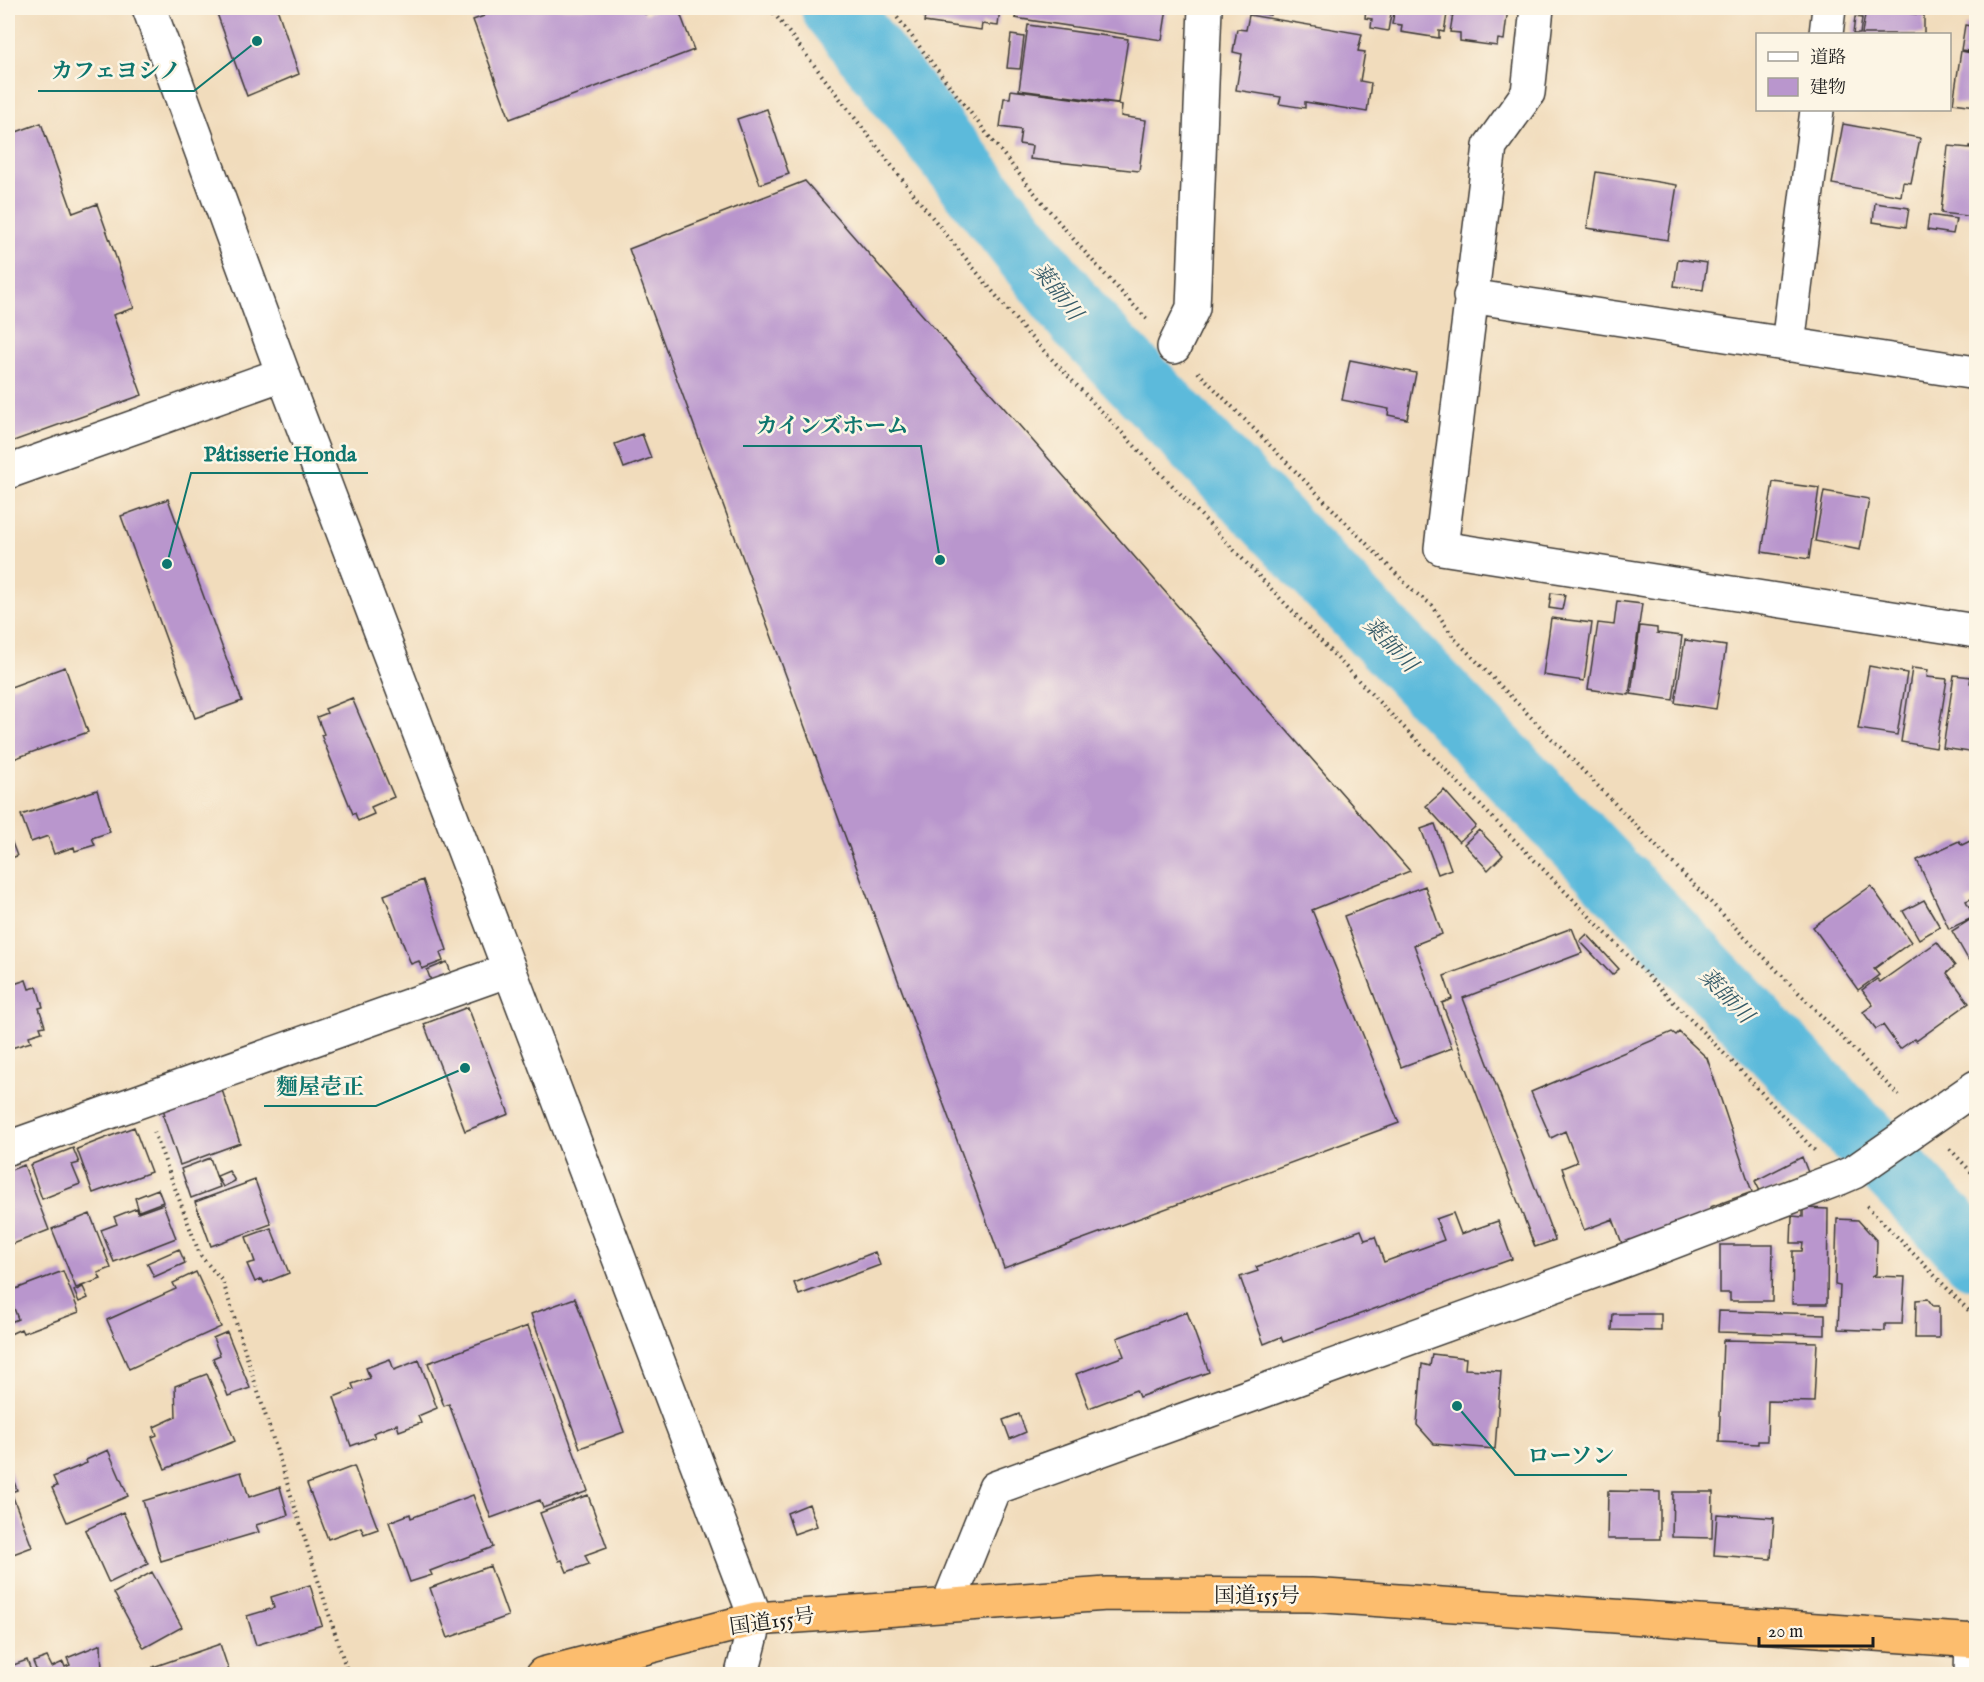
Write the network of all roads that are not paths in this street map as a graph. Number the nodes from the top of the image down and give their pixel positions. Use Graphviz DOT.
graph roads {
  1 [pos="149,8"];
  2 [pos="1205,8"];
  3 [pos="1537,8"];
  4 [pos="1829,8"];
  5 [pos="1826,33"];
  6 [pos="1817,111"];
  7 [pos="1470,296"];
  8 [pos="1788,345"];
  9 [pos="1174,347"];
  10 [pos="1977,373"];
  11 [pos="283,374"];
  12 [pos="8,472"];
  13 [pos="1977,631"];
  14 [pos="509,970"];
  15 [pos="1977,1087"];
  16 [pos="8,1148"];
  17 [pos="948,1605"];
  18 [pos="756,1619"];
  19 [pos="1974,1640"];
  20 [pos="543,1674"];
  21 [pos="742,1674"];
  22 [pos="1971,1674"];
  1 -- 11 [label="street"];
  2 -- 9 [label="street"];
  3 -- 7 [label="street"];
  4 -- 5 [label="street"];
  6 -- 8 [label="street"];
  7 -- 8 [label="street"];
  7 -- 13 [label="street"];
  8 -- 10 [label="street"];
  11 -- 12 [label="street"];
  11 -- 14 [label="street"];
  14 -- 16 [label="street"];
  14 -- 18 [label="street"];
  15 -- 17 [label="street"];
  17 -- 18 [label="highway, 国道155号"];
  17 -- 19 [label="highway, 国道155号"];
  18 -- 20 [label="highway, 国道155号"];
  18 -- 21 [label="street"];
  19 -- 22 [label="street"];
}
